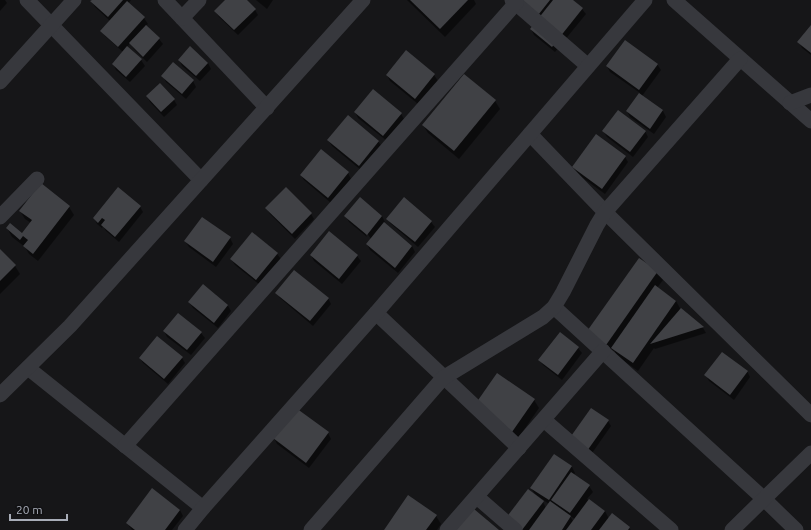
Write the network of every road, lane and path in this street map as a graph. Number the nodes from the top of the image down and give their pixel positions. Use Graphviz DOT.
graph roads {
  1 [pos="27,0"];
  2 [pos="74,0"];
  3 [pos="165,0"];
  4 [pos="199,0"];
  5 [pos="363,0"];
  6 [pos="645,0"];
  7 [pos="674,0"];
  8 [pos="514,2"];
  9 [pos="182,18"];
  10 [pos="51,25"];
  11 [pos="740,59"];
  12 [pos="588,66"];
  13 [pos="0,82"];
  14 [pos="811,95"];
  15 [pos="790,104"];
  16 [pos="267,108"];
  17 [pos="811,122"];
  18 [pos="530,134"];
  19 [pos="37,179"];
  20 [pos="202,180"];
  21 [pos="605,212"];
  22 [pos="0,217"];
  23 [pos="554,307"];
  24 [pos="376,313"];
  25 [pos="603,351"];
  26 [pos="28,368"];
  27 [pos="443,378"];
  28 [pos="0,395"];
  29 [pos="811,415"];
  30 [pos="544,420"];
  31 [pos="125,446"];
  32 [pos="519,448"];
  33 [pos="811,453"];
  34 [pos="477,496"];
  35 [pos="764,499"];
  36 [pos="202,508"];
  37 [pos="185,530"];
  38 [pos="311,530"];
  39 [pos="447,530"];
  40 [pos="515,530"];
  41 [pos="671,530"];
  42 [pos="732,530"];
  43 [pos="796,530"];
  1 -- 10 [label="street"];
  2 -- 10 [label="street"];
  3 -- 9 [label="street"];
  4 -- 9 [label="street"];
  5 -- 16 [label="street"];
  6 -- 12 [label="street"];
  7 -- 11 [label="street"];
  8 -- 12 [label="street"];
  8 -- 31 [label="street"];
  9 -- 16 [label="street"];
  10 -- 13 [label="street"];
  10 -- 20 [label="street"];
  11 -- 15 [label="street"];
  11 -- 21 [label="street"];
  12 -- 18 [label="street"];
  14 -- 15 [label="street"];
  15 -- 17 [label="street"];
  16 -- 20 [label="street"];
  18 -- 21 [label="street"];
  18 -- 24 [label="street"];
  19 -- 22 [label="street"];
  20 -- 26 [label="street"];
  21 -- 23 [label="street"];
  21 -- 29 [label="street"];
  23 -- 25 [label="street"];
  23 -- 27 [label="street"];
  24 -- 27 [label="street"];
  24 -- 36 [label="street"];
  25 -- 30 [label="street"];
  25 -- 35 [label="street"];
  26 -- 28 [label="street"];
  26 -- 31 [label="street"];
  27 -- 32 [label="street"];
  27 -- 38 [label="street"];
  30 -- 32 [label="street"];
  30 -- 41 [label="street"];
  31 -- 36 [label="street"];
  32 -- 34 [label="street"];
  33 -- 35 [label="street"];
  34 -- 39 [label="street"];
  34 -- 40 [label="street"];
  35 -- 42 [label="street"];
  35 -- 43 [label="street"];
  36 -- 37 [label="street"];
}
